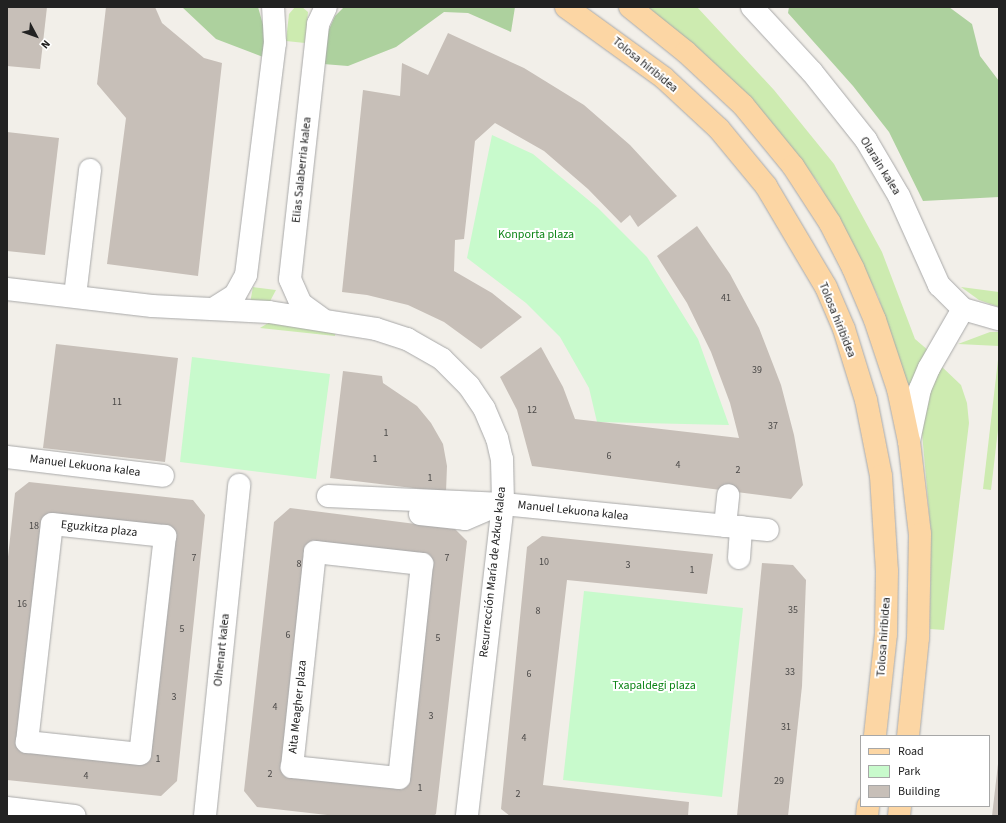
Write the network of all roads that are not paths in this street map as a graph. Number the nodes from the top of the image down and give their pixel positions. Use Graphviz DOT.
graph roads {
  1 [pos="274,7"];
  2 [pos="326,7"];
  3 [pos="566,7"];
  4 [pos="630,7"];
  5 [pos="762,10"];
  6 [pos="90,170"];
  7 [pos="290,279"];
  8 [pos="8,296"];
  9 [pos="75,296"];
  10 [pos="152,306"];
  11 [pos="216,307"];
  12 [pos="963,309"];
  13 [pos="269,312"];
  14 [pos="323,319"];
  15 [pos="999,319"];
  16 [pos="909,441"];
  17 [pos="7,457"];
  18 [pos="7,470"];
  19 [pos="164,476"];
  20 [pos="67,477"];
  21 [pos="239,485"];
  22 [pos="728,495"];
  23 [pos="328,496"];
  24 [pos="503,504"];
  25 [pos="420,514"];
  26 [pos="733,527"];
  27 [pos="768,530"];
  28 [pos="739,558"];
  29 [pos="422,564"];
  30 [pos="876,735"];
  31 [pos="908,735"];
  32 [pos="140,754"];
  33 [pos="7,808"];
  34 [pos="74,816"];
  35 [pos="205,816"];
  36 [pos="467,816"];
  1 -- 11 [label="street"];
  2 -- 7 [label="street, Elias Salaberria kalea"];
  3 -- 30 [label="main road, Tolosa hiribidea"];
  4 -- 16 [label="main road"];
  5 -- 12 [label="street, Olarain kalea"];
  6 -- 9 [label="street"];
  7 -- 13 [label="street, Resurrección María de Azkue kalea"];
  7 -- 14 [label="street"];
  8 -- 9 [label="street, Resurrección María de Azkue kalea"];
  9 -- 10 [label="street, Resurrección María de Azkue kalea"];
  10 -- 11 [label="street, Resurrección María de Azkue kalea"];
  10 -- 13 [label="street, Resurrección María de Azkue kalea"];
  11 -- 13 [label="street, Resurrección María de Azkue kalea"];
  12 -- 15 [label="street"];
  12 -- 16 [label="street"];
  13 -- 14 [label="street, Resurrección María de Azkue kalea"];
  14 -- 24 [label="street, Resurrección María de Azkue kalea"];
  16 -- 31 [label="main road"];
  17 -- 19 [label="street, Manuel Lekuona kalea"];
  18 -- 20 [label="street"];
  21 -- 35 [label="street, Oihenart kalea"];
  22 -- 26 [label="street"];
  23 -- 24 [label="street, Manuel Lekuona kalea"];
  24 -- 25 [label="street"];
  24 -- 26 [label="street, Manuel Lekuona kalea"];
  24 -- 36 [label="street, Resurrección María de Azkue kalea"];
  26 -- 27 [label="street, Manuel Lekuona kalea"];
  26 -- 28 [label="street"];
  29 -- 29 [label="street, Aita Meagher plaza"];
  32 -- 32 [label="street, Eguzkitza plaza"];
  33 -- 34 [label="street"];
}
